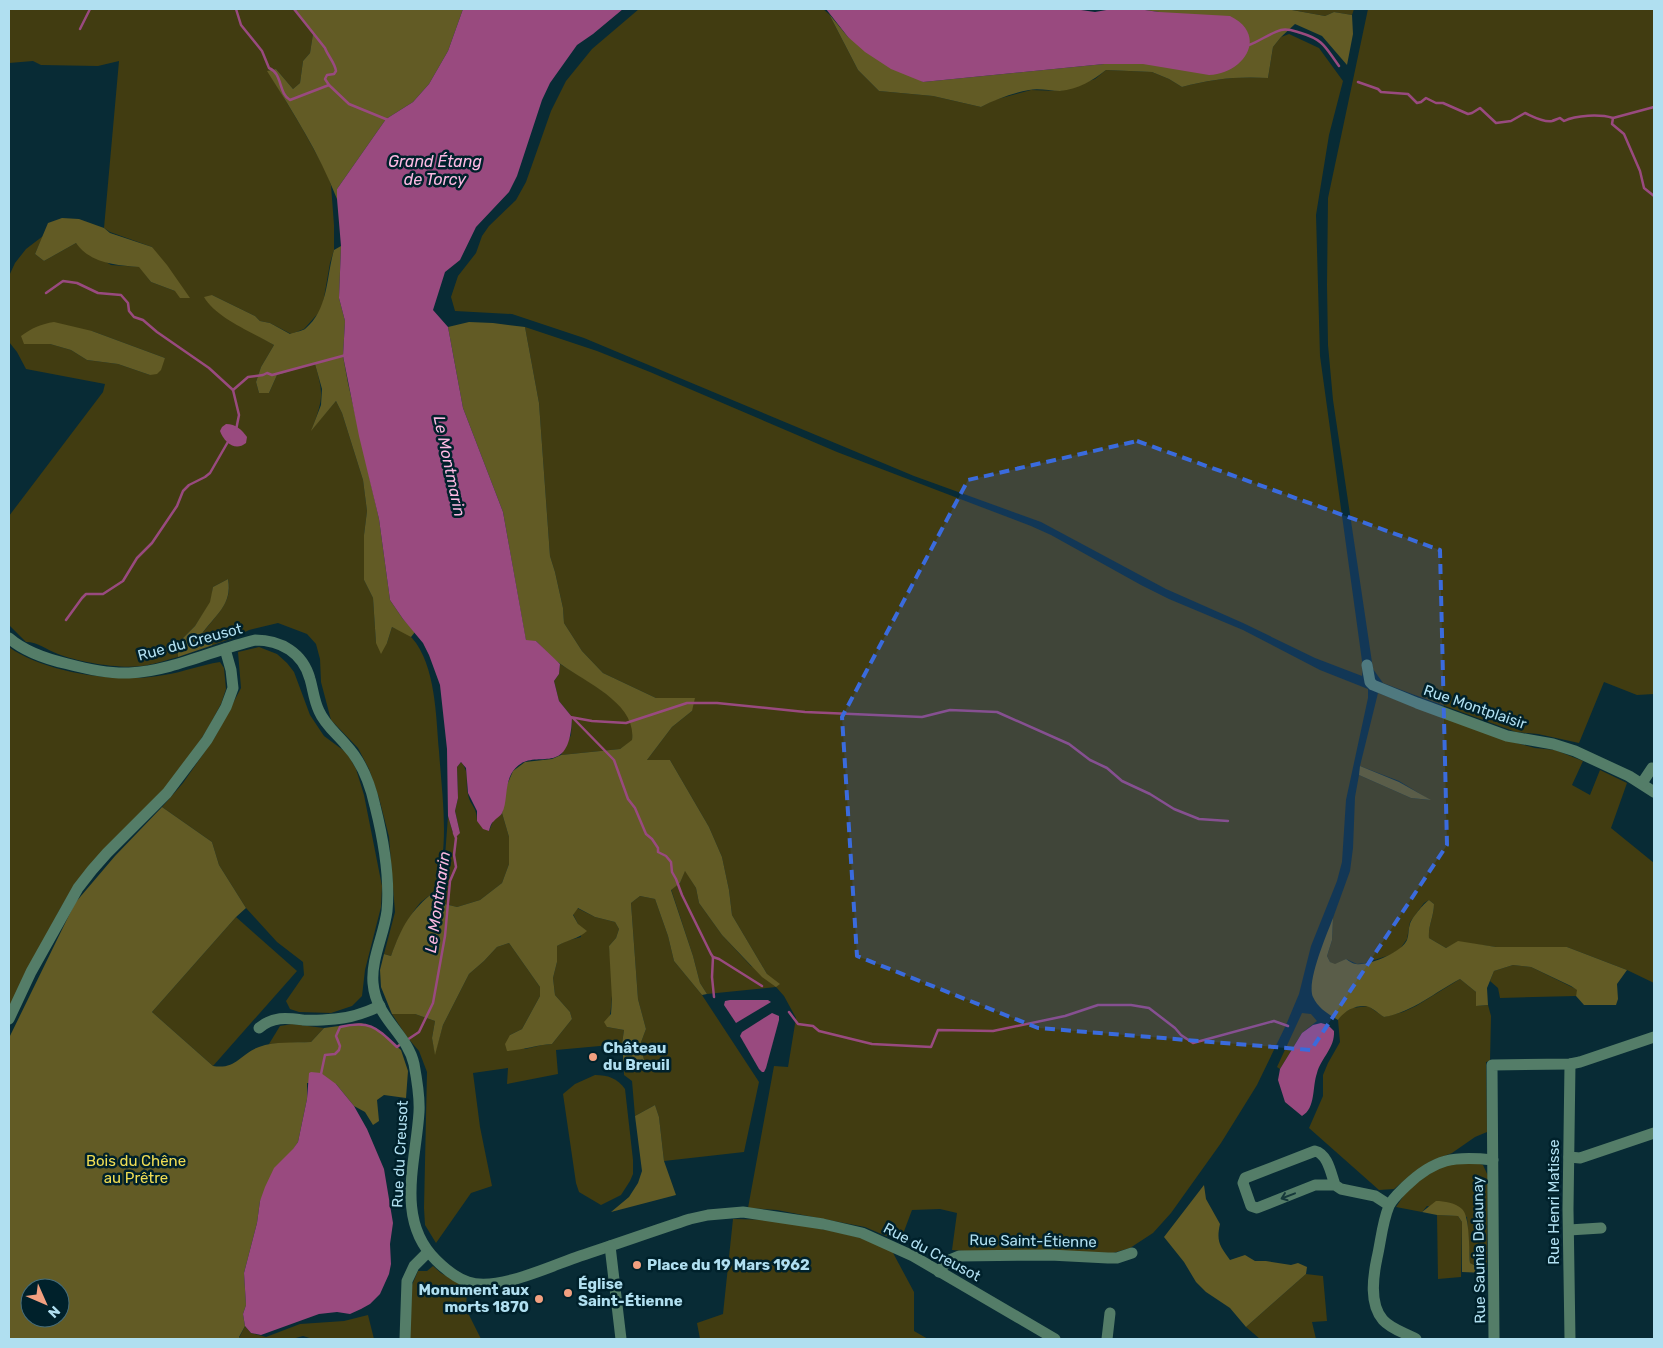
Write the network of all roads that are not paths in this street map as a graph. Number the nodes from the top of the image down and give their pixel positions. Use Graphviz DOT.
graph roads {
  1 [pos="9,638"];
  2 [pos="225,649"];
  3 [pos="1367,665"];
  4 [pos="1652,768"];
  5 [pos="1642,783"];
  6 [pos="1654,792"];
  7 [pos="380,1006"];
  8 [pos="9,1019"];
  9 [pos="259,1028"];
  10 [pos="1654,1037"];
  11 [pos="1570,1064"];
  12 [pos="1654,1133"];
  13 [pos="1569,1157"];
  14 [pos="1493,1160"];
  15 [pos="1335,1186"];
  16 [pos="1389,1205"];
  17 [pos="1601,1228"];
  18 [pos="1568,1230"];
  19 [pos="610,1246"];
  20 [pos="428,1252"];
  21 [pos="1132,1253"];
  22 [pos="940,1272"];
  23 [pos="1110,1313"];
  24 [pos="404,1339"];
  25 [pos="621,1339"];
  26 [pos="1055,1339"];
  27 [pos="1107,1339"];
  28 [pos="1416,1339"];
  29 [pos="1494,1339"];
  30 [pos="1570,1339"];
  1 -- 2 [label="street, Rue du Creusot"];
  2 -- 7 [label="street, Rue du Creusot"];
  2 -- 8 [label="street"];
  3 -- 5 [label="street, Rue Montplaisir"];
  4 -- 5 [label="street"];
  5 -- 6 [label="street, Rue Montplaisir"];
  7 -- 9 [label="street"];
  7 -- 20 [label="street, Rue du Creusot"];
  10 -- 11 [label="street"];
  11 -- 13 [label="street, Rue Henri Matisse"];
  11 -- 14 [label="street, Rue Saunia Delaunay"];
  12 -- 13 [label="street"];
  13 -- 18 [label="street, Rue Henri Matisse"];
  14 -- 16 [label="street"];
  14 -- 29 [label="street, Rue Saunia Delaunay"];
  15 -- 15 [label="street, one-way"];
  15 -- 16 [label="street"];
  16 -- 28 [label="street"];
  17 -- 18 [label="street"];
  18 -- 30 [label="street, Rue Henri Matisse"];
  19 -- 20 [label="street, Rue du Creusot"];
  19 -- 22 [label="street, Rue du Creusot"];
  19 -- 25 [label="street"];
  20 -- 24 [label="street"];
  21 -- 22 [label="street, Rue Saint-Étienne"];
  22 -- 26 [label="street, Rue du Creusot"];
  23 -- 27 [label="street"];
}
